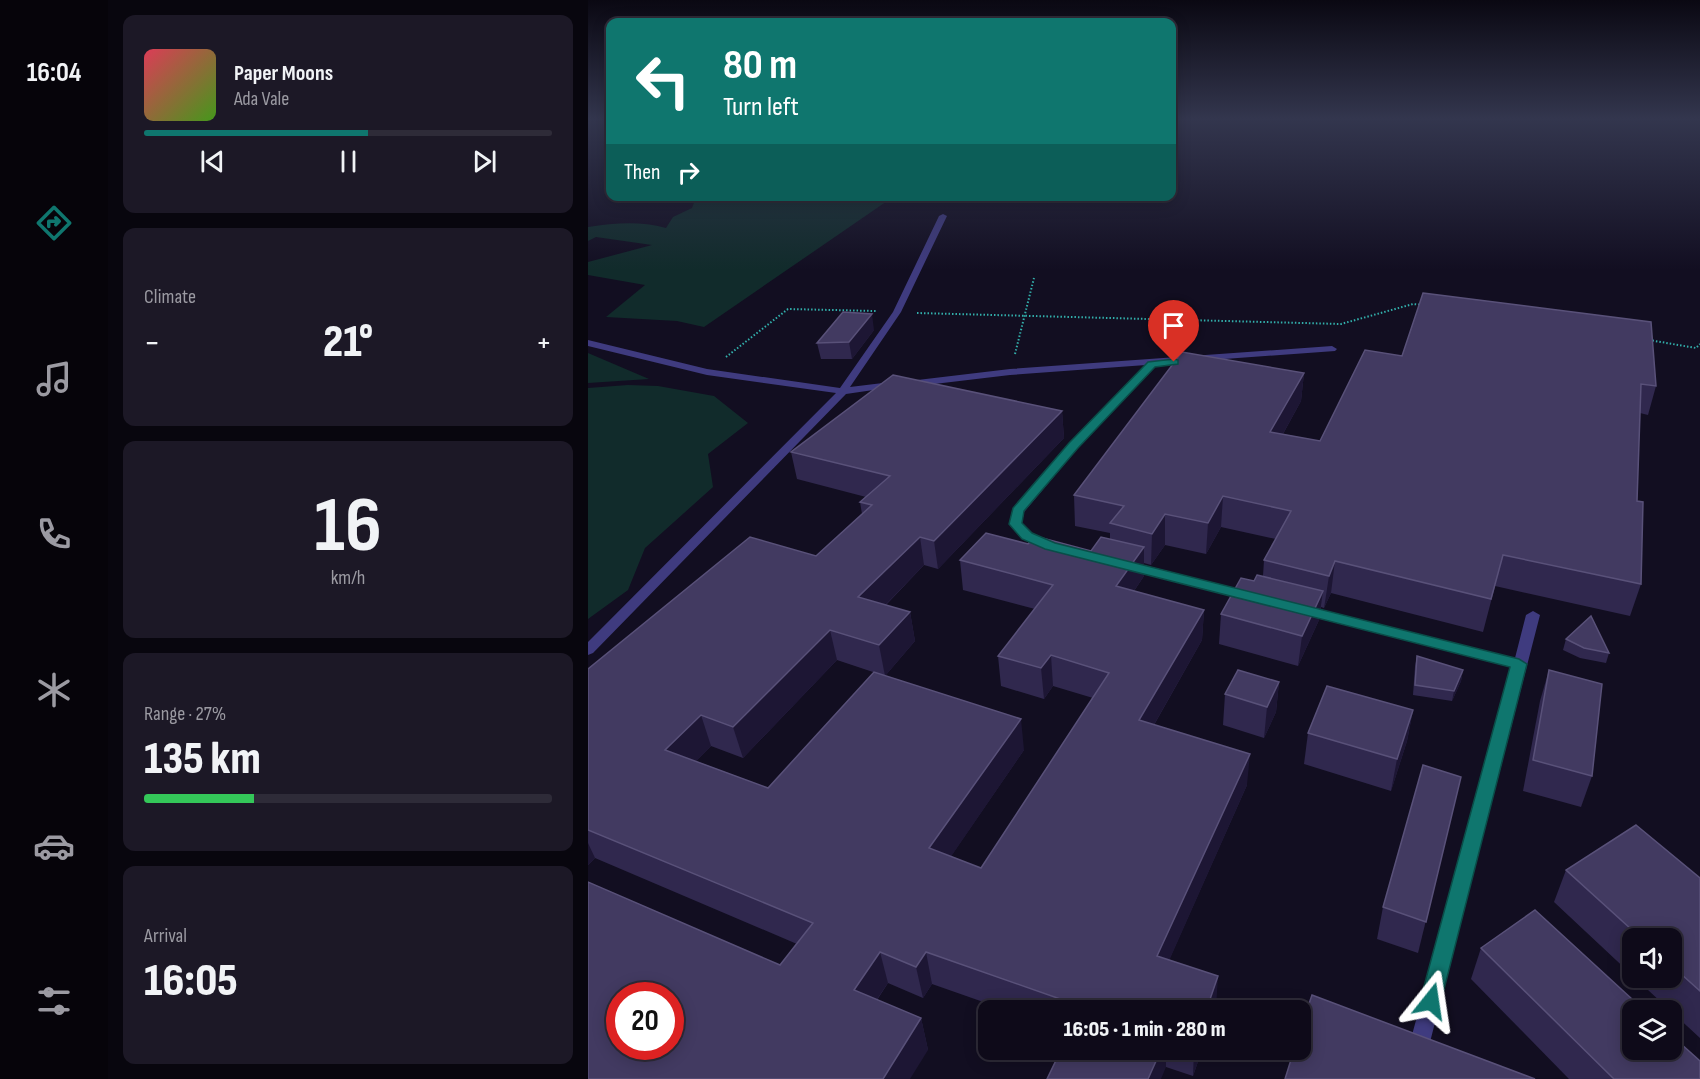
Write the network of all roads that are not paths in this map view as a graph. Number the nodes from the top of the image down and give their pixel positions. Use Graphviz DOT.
graph roads {
  1 [pos="944,216"];
  2 [pos="588,343"];
  3 [pos="1332,348"];
  4 [pos="1152,364"];
  5 [pos="843,391"];
  6 [pos="1061,549"];
  7 [pos="1119,563"];
  8 [pos="1256,598"];
  9 [pos="1290,606"];
  10 [pos="1533,615"];
  11 [pos="588,650"];
  12 [pos="1519,664"];
  13 [pos="1419,1046"];
  1 -- 5 [label="lane"];
  2 -- 5 [label="lane"];
  3 -- 4 [label="lane"];
  4 -- 5 [label="lane"];
  4 -- 6 [label="lane"];
  5 -- 11 [label="lane"];
  7 -- 8 [label="lane"];
  9 -- 12 [label="lane"];
  10 -- 12 [label="lane"];
  12 -- 13 [label="lane"];
}
